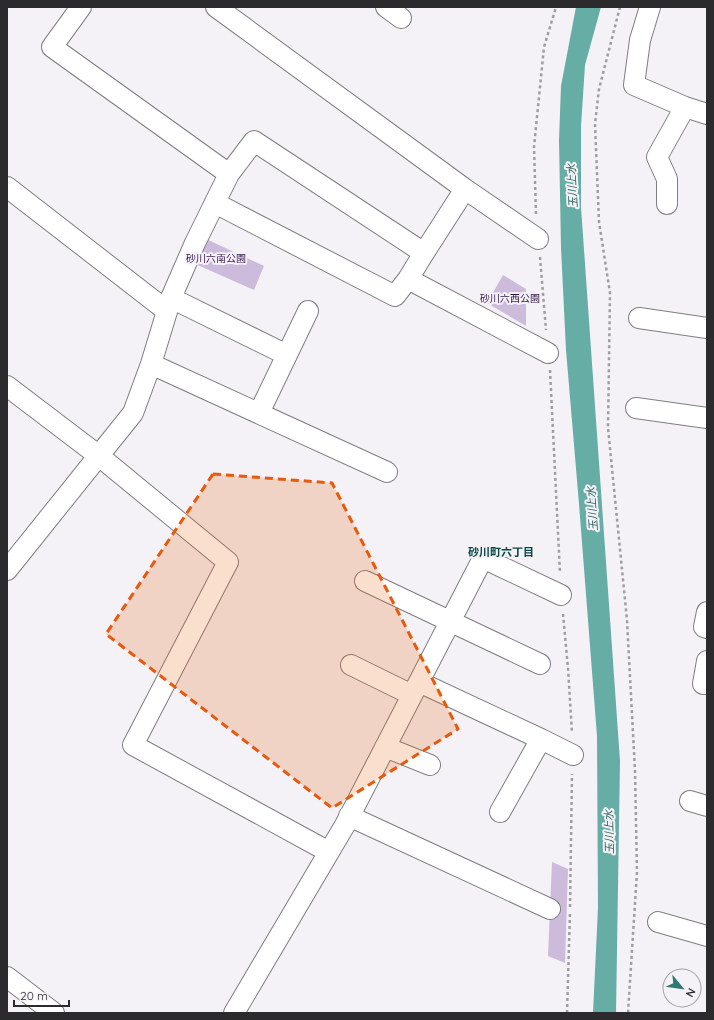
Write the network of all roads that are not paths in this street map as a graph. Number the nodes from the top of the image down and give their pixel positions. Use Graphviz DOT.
graph roads {
  1 [pos="81,7"];
  2 [pos="216,7"];
  3 [pos="650,7"];
  4 [pos="685,107"];
  5 [pos="707,114"];
  6 [pos="229,174"];
  7 [pos="7,187"];
  8 [pos="465,189"];
  9 [pos="215,203"];
  10 [pos="667,204"];
  11 [pos="538,239"];
  12 [pos="424,253"];
  13 [pos="408,279"];
  14 [pos="169,305"];
  15 [pos="308,311"];
  16 [pos="639,318"];
  17 [pos="707,328"];
  18 [pos="548,353"];
  19 [pos="287,355"];
  20 [pos="151,364"];
  21 [pos="7,386"];
  22 [pos="636,408"];
  23 [pos="259,413"];
  24 [pos="707,418"];
  25 [pos="99,456"];
  26 [pos="387,472"];
  27 [pos="7,570"];
  28 [pos="365,581"];
  29 [pos="562,595"];
  30 [pos="707,612"];
  31 [pos="451,621"];
  32 [pos="707,628"];
  33 [pos="707,661"];
  34 [pos="540,664"];
  35 [pos="351,665"];
  36 [pos="707,684"];
  37 [pos="416,688"];
  38 [pos="541,739"];
  39 [pos="385,747"];
  40 [pos="573,755"];
  41 [pos="430,765"];
  42 [pos="500,812"];
  43 [pos="349,816"];
  44 [pos="329,852"];
  45 [pos="550,908"];
  46 [pos="658,922"];
  47 [pos="707,936"];
  48 [pos="7,976"];
  49 [pos="54,1013"];
  50 [pos="234,1013"];
  1 -- 6 [label="street"];
  2 -- 8 [label="street"];
  3 -- 4 [label="street"];
  4 -- 5 [label="street"];
  4 -- 10 [label="street"];
  6 -- 9 [label="street"];
  6 -- 12 [label="street"];
  7 -- 14 [label="street"];
  8 -- 11 [label="street"];
  8 -- 12 [label="street"];
  9 -- 13 [label="street"];
  9 -- 14 [label="street"];
  12 -- 13 [label="street"];
  13 -- 18 [label="street"];
  14 -- 19 [label="street"];
  14 -- 20 [label="street"];
  15 -- 19 [label="street"];
  16 -- 17 [label="street"];
  19 -- 23 [label="street"];
  20 -- 23 [label="street"];
  20 -- 25 [label="street"];
  21 -- 25 [label="street"];
  22 -- 24 [label="street"];
  23 -- 26 [label="street"];
  25 -- 27 [label="street"];
  25 -- 44 [label="street"];
  28 -- 31 [label="street"];
  29 -- 31 [label="street"];
  30 -- 32 [label="street"];
  31 -- 34 [label="street"];
  31 -- 37 [label="street"];
  33 -- 36 [label="street"];
  35 -- 37 [label="street"];
  37 -- 38 [label="street"];
  37 -- 39 [label="street"];
  38 -- 40 [label="street"];
  38 -- 42 [label="street"];
  39 -- 41 [label="street"];
  39 -- 43 [label="street"];
  43 -- 44 [label="street"];
  43 -- 45 [label="street"];
  44 -- 50 [label="street"];
  46 -- 47 [label="street"];
  48 -- 49 [label="street"];
}
